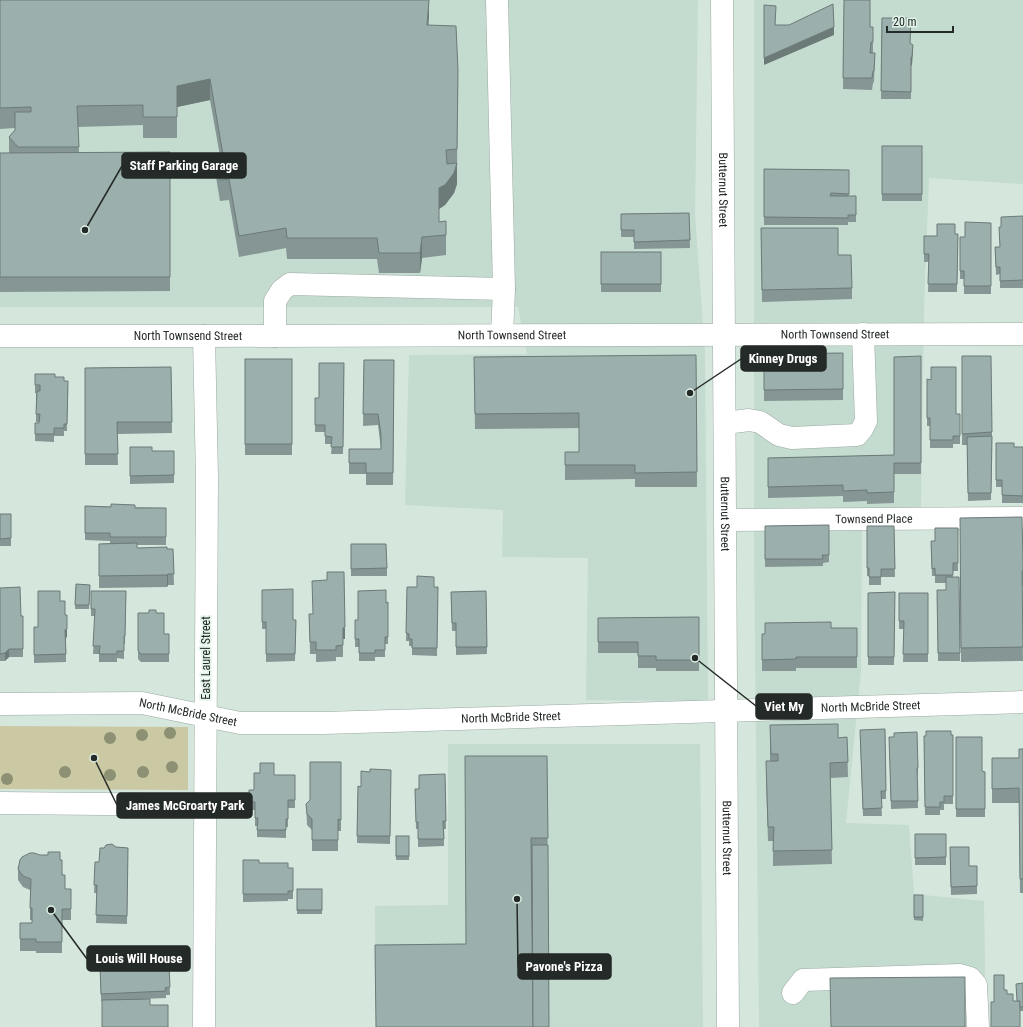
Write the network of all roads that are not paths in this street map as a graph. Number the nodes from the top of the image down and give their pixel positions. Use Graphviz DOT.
graph roads {
  1 [pos="497,0"];
  2 [pos="722,0"];
  3 [pos="504,289"];
  4 [pos="724,334"];
  5 [pos="863,334"];
  6 [pos="1023,334"];
  7 [pos="502,335"];
  8 [pos="0,336"];
  9 [pos="204,336"];
  10 [pos="275,336"];
  11 [pos="725,423"];
  12 [pos="1023,518"];
  13 [pos="726,520"];
  14 [pos="1023,702"];
  15 [pos="0,704"];
  16 [pos="727,710"];
  17 [pos="205,716"];
  18 [pos="0,803"];
  19 [pos="205,805"];
  20 [pos="793,993"];
  21 [pos="204,1027"];
  22 [pos="728,1027"];
  23 [pos="978,1027"];
  1 -- 3 [label="street"];
  2 -- 4 [label="street, Butternut Street"];
  3 -- 7 [label="street"];
  3 -- 10 [label="street"];
  4 -- 5 [label="street, North Townsend Street"];
  4 -- 7 [label="street, North Townsend Street"];
  4 -- 11 [label="street, Butternut Street"];
  5 -- 6 [label="street, North Townsend Street"];
  5 -- 11 [label="street"];
  7 -- 10 [label="street, North Townsend Street"];
  8 -- 9 [label="street, North Townsend Street"];
  9 -- 10 [label="street, North Townsend Street"];
  9 -- 17 [label="street, East Laurel Street"];
  11 -- 13 [label="street, Butternut Street"];
  12 -- 13 [label="street, Townsend Place"];
  13 -- 16 [label="street, Butternut Street"];
  14 -- 16 [label="street, North McBride Street"];
  15 -- 17 [label="street, North McBride Street"];
  16 -- 17 [label="street, North McBride Street"];
  16 -- 22 [label="street, Butternut Street"];
  17 -- 19 [label="street, East Laurel Street"];
  18 -- 19 [label="street"];
  19 -- 21 [label="street, East Laurel Street"];
  20 -- 23 [label="street"];
}
